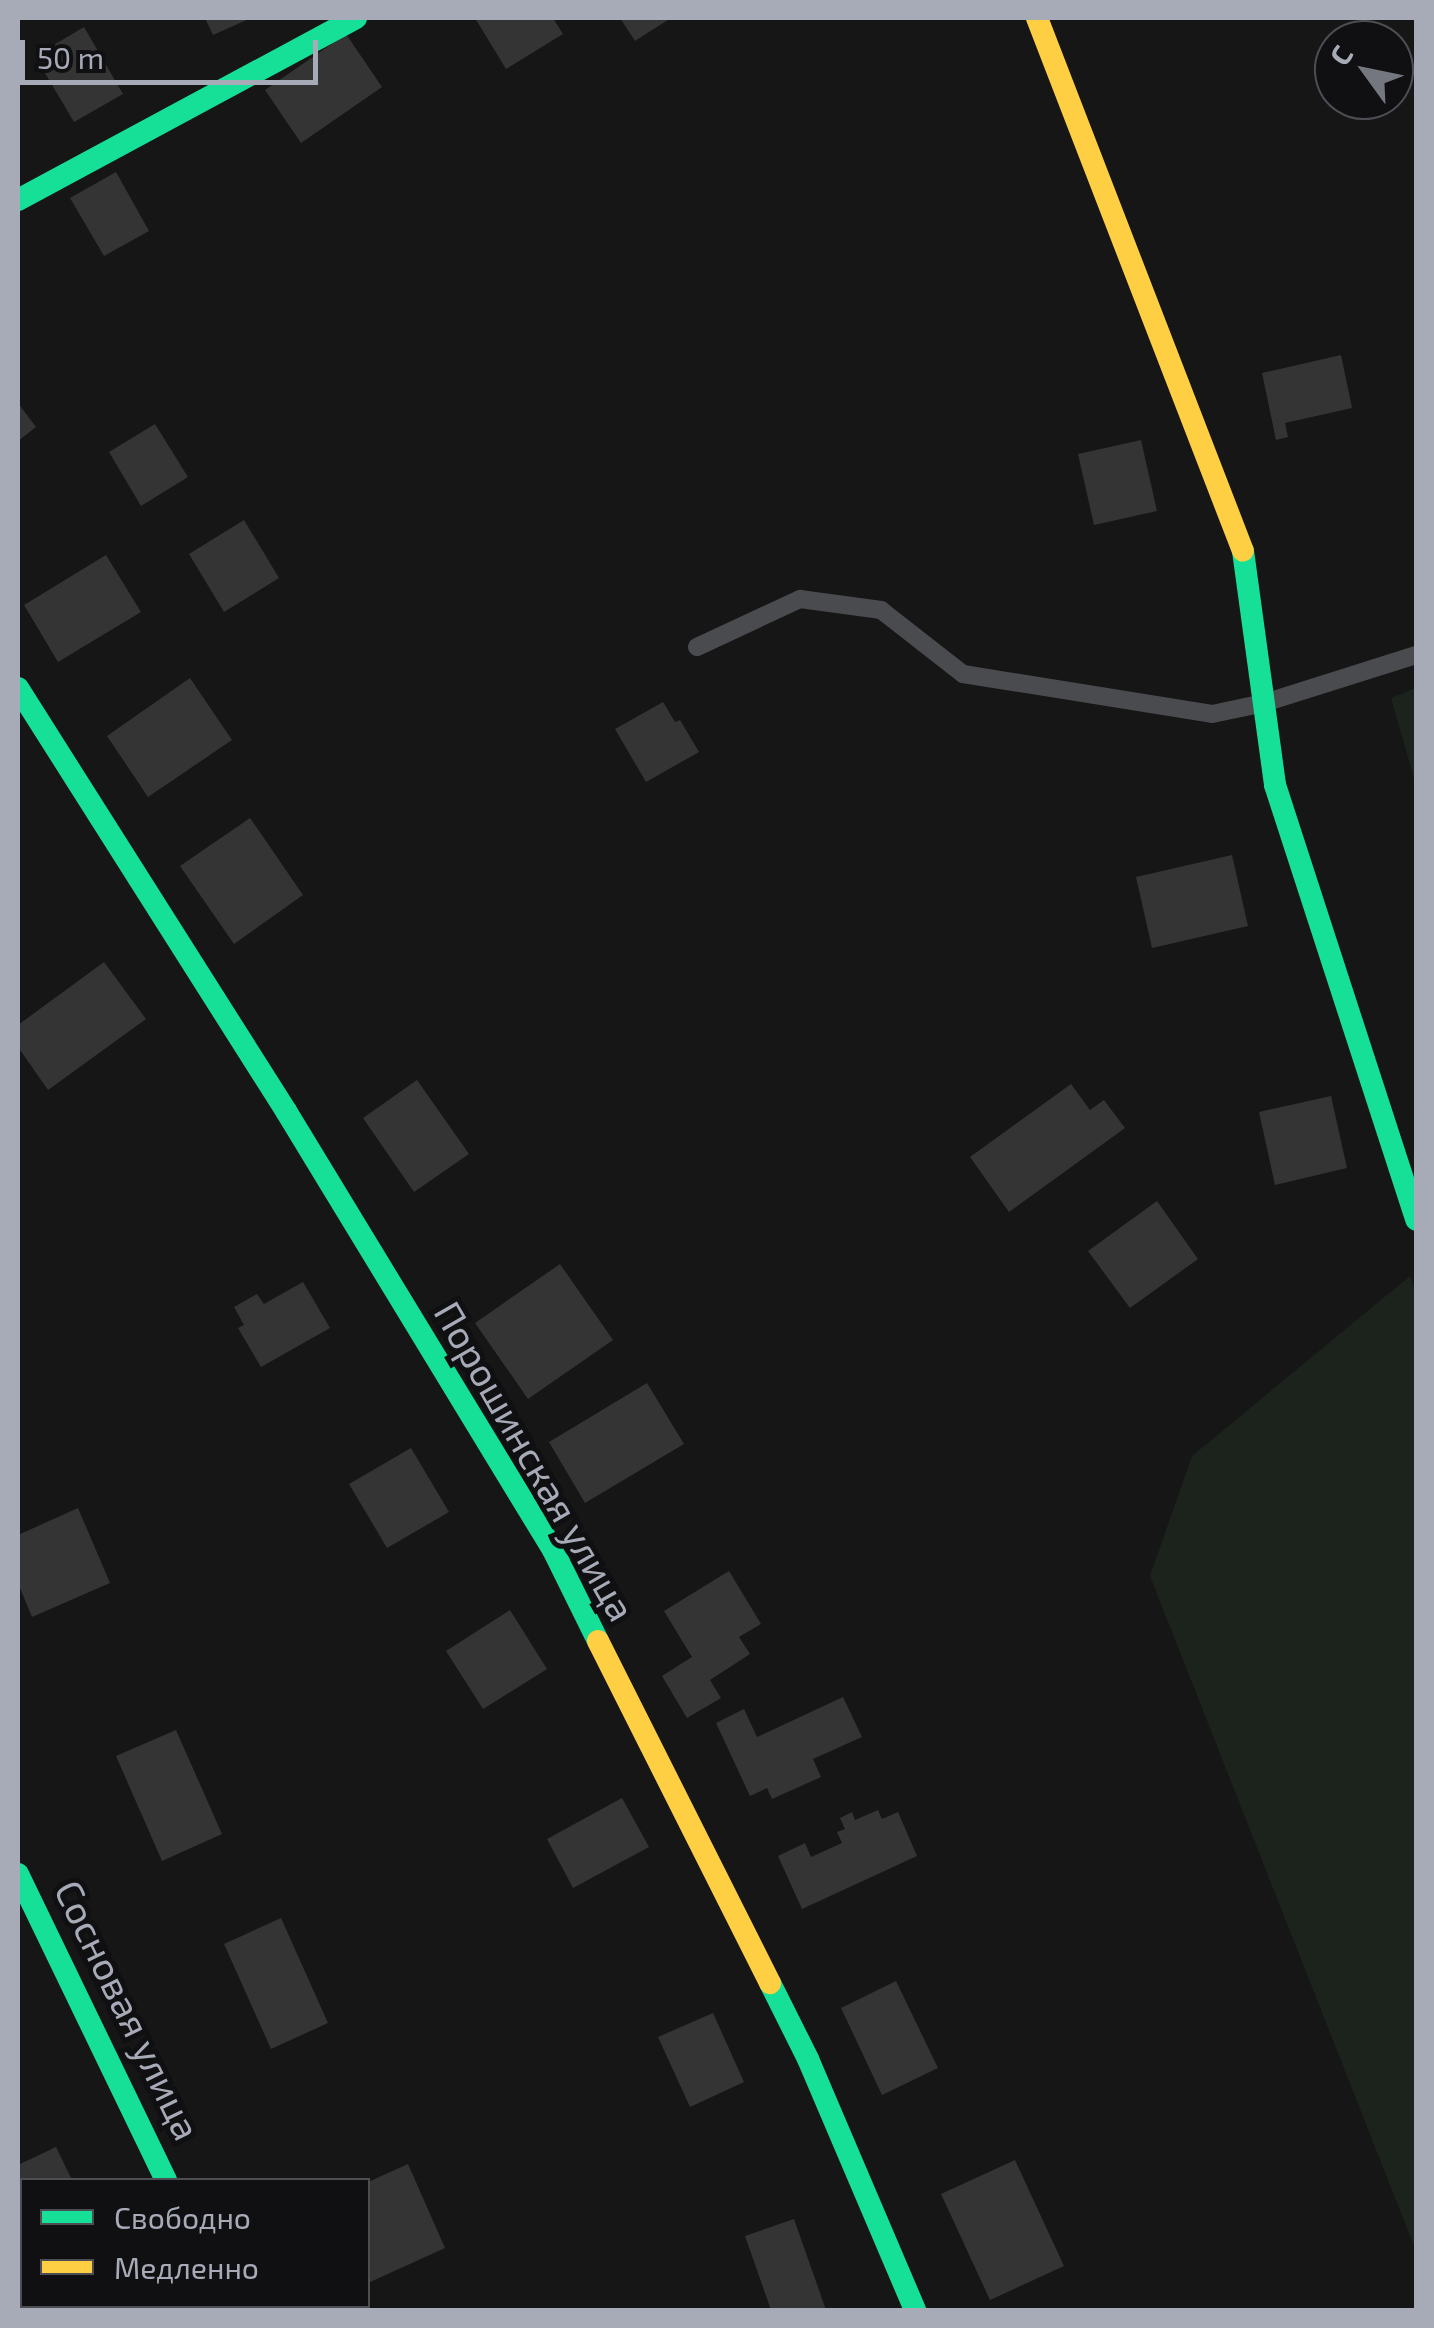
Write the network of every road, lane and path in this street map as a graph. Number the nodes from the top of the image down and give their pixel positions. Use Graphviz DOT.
graph roads {
  1 [pos="356,18"];
  2 [pos="1038,18"];
  3 [pos="18,200"];
  4 [pos="697,647"];
  5 [pos="1416,655"];
  6 [pos="18,688"];
  7 [pos="1264,703"];
  8 [pos="1416,1220"];
  9 [pos="18,1874"];
  10 [pos="165,2178"];
  11 [pos="916,2310"];
  1 -- 3 [label="street"];
  2 -- 7 [label="street"];
  4 -- 7 [label="lane"];
  5 -- 7 [label="lane"];
  6 -- 11 [label="street, Порошинская улица"];
  7 -- 8 [label="street"];
  9 -- 10 [label="street, Сосновая улица"];
}
